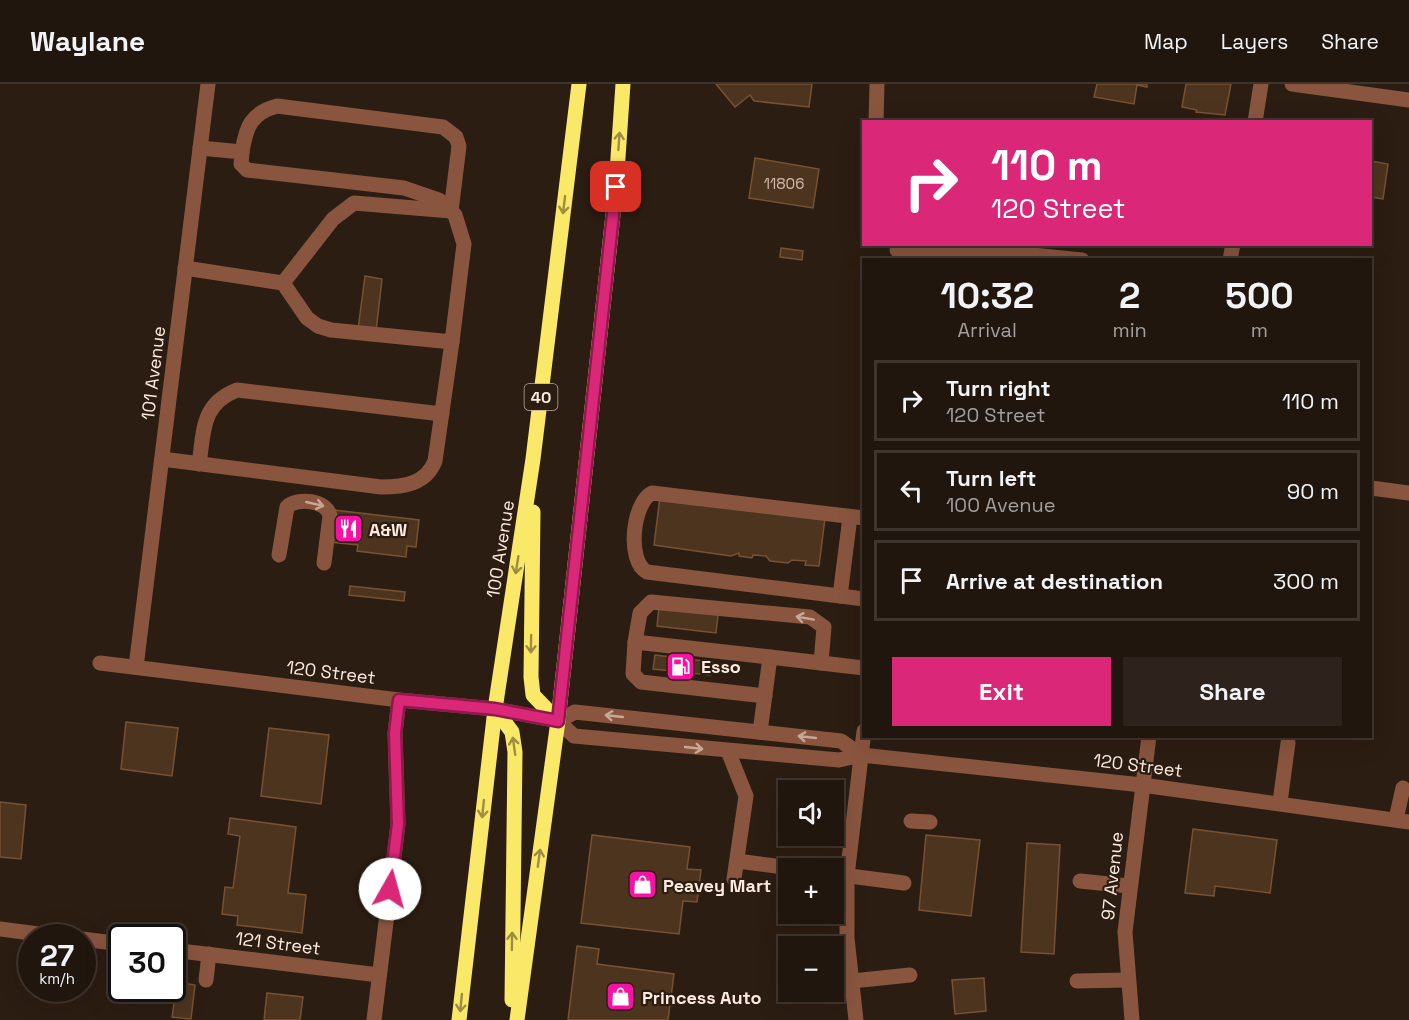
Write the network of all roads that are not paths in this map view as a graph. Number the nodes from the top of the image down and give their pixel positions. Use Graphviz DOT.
graph roads {
  1 [pos="208,84"];
  2 [pos="579,84"];
  3 [pos="623,84"];
  4 [pos="877,84"];
  5 [pos="1262,84"];
  6 [pos="1292,84"];
  7 [pos="1409,100"];
  8 [pos="876,120"];
  9 [pos="1255,120"];
  10 [pos="200,148"];
  11 [pos="242,152"];
  12 [pos="451,211"];
  13 [pos="897,251"];
  14 [pos="1062,258"];
  15 [pos="185,268"];
  16 [pos="283,283"];
  17 [pos="452,342"];
  18 [pos="442,414"];
  19 [pos="162,459"];
  20 [pos="533,459"];
  21 [pos="199,464"];
  22 [pos="1372,488"];
  23 [pos="1409,493"];
  24 [pos="857,518"];
  25 [pos="279,555"];
  26 [pos="324,563"];
  27 [pos="840,596"];
  28 [pos="862,599"];
  29 [pos="635,642"];
  30 [pos="770,657"];
  31 [pos="100,663"];
  32 [pos="821,663"];
  33 [pos="136,667"];
  34 [pos="862,668"];
  35 [pos="765,696"];
  36 [pos="399,700"];
  37 [pos="495,709"];
  38 [pos="558,721"];
  39 [pos="760,732"];
  40 [pos="863,738"];
  41 [pos="1149,738"];
  42 [pos="1288,743"];
  43 [pos="728,751"];
  44 [pos="861,755"];
  45 [pos="1142,785"];
  46 [pos="1403,788"];
  47 [pos="1280,802"];
  48 [pos="911,821"];
  49 [pos="1402,821"];
  50 [pos="930,822"];
  51 [pos="844,858"];
  52 [pos="737,861"];
  53 [pos="778,866"];
  54 [pos="844,875"];
  55 [pos="734,879"];
  56 [pos="1080,881"];
  57 [pos="904,883"];
  58 [pos="1129,886"];
  59 [pos="844,906"];
  60 [pos="0,929"];
  61 [pos="18,931"];
  62 [pos="186,952"];
  63 [pos="209,954"];
  64 [pos="380,975"];
  65 [pos="910,975"];
  66 [pos="206,980"];
  67 [pos="844,980"];
  68 [pos="1127,980"];
  69 [pos="852,981"];
  70 [pos="1077,981"];
  71 [pos="374,1020"];
  72 [pos="459,1020"];
  73 [pos="511,1020"];
  74 [pos="517,1020"];
  75 [pos="856,1020"];
  76 [pos="1132,1020"];
  1 -- 10 [label="street, 101 Avenue"];
  2 -- 20 [label="main road, 100 Avenue / 40, one-way"];
  38 -- 3 [label="main road, one-way"];
  4 -- 8 [label="street"];
  5 -- 9 [label="street"];
  6 -- 7 [label="street"];
  10 -- 11 [label="street"];
  10 -- 15 [label="street, 101 Avenue"];
  11 -- 12 [label="street"];
  11 -- 12 [label="street"];
  12 -- 16 [label="street"];
  12 -- 17 [label="street"];
  13 -- 14 [label="street"];
  15 -- 16 [label="street"];
  15 -- 19 [label="street, 101 Avenue"];
  16 -- 17 [label="street"];
  17 -- 18 [label="street"];
  18 -- 21 [label="street"];
  18 -- 21 [label="street"];
  19 -- 21 [label="street"];
  19 -- 33 [label="street, 101 Avenue"];
  20 -- 37 [label="main road, 100 Avenue / 40, one-way"];
  20 -- 38 [label="main road, one-way"];
  22 -- 23 [label="street"];
  24 -- 27 [label="street"];
  24 -- 27 [label="street"];
  25 -- 26 [label="street, one-way"];
  27 -- 28 [label="street"];
  29 -- 30 [label="street"];
  32 -- 29 [label="street, one-way"];
  29 -- 35 [label="street"];
  30 -- 32 [label="street"];
  30 -- 35 [label="street"];
  31 -- 33 [label="street, 120 Street"];
  32 -- 34 [label="street"];
  33 -- 36 [label="street, 120 Street"];
  35 -- 39 [label="street"];
  36 -- 37 [label="street, 120 Street"];
  36 -- 64 [label="street"];
  37 -- 38 [label="street, 120 Street"];
  37 -- 72 [label="main road, 100 Avenue / 40, one-way"];
  73 -- 37 [label="main road, one-way"];
  39 -- 38 [label="street, 120 Street, one-way"];
  38 -- 43 [label="street, 120 Street, one-way"];
  74 -- 38 [label="main road, one-way"];
  44 -- 39 [label="street, 120 Street, one-way"];
  40 -- 44 [label="street"];
  41 -- 45 [label="street, 97 Avenue"];
  42 -- 47 [label="street"];
  43 -- 44 [label="street, 120 Street"];
  43 -- 52 [label="street"];
  44 -- 45 [label="street, 120 Street"];
  44 -- 51 [label="street"];
  45 -- 47 [label="street, 120 Street"];
  45 -- 58 [label="street, 97 Avenue"];
  46 -- 49 [label="street"];
  47 -- 49 [label="street, 120 Street"];
  48 -- 50 [label="street"];
  52 -- 53 [label="street"];
  52 -- 55 [label="street"];
  54 -- 57 [label="street"];
  56 -- 58 [label="street"];
  58 -- 68 [label="street, 97 Avenue"];
  59 -- 69 [label="street"];
  60 -- 61 [label="street"];
  62 -- 63 [label="street, 121 Street"];
  63 -- 64 [label="street, 121 Street"];
  63 -- 66 [label="street"];
  64 -- 71 [label="street"];
  65 -- 69 [label="street"];
  67 -- 69 [label="street"];
  68 -- 70 [label="street"];
  68 -- 76 [label="street, 97 Avenue"];
  69 -- 75 [label="street"];
}
